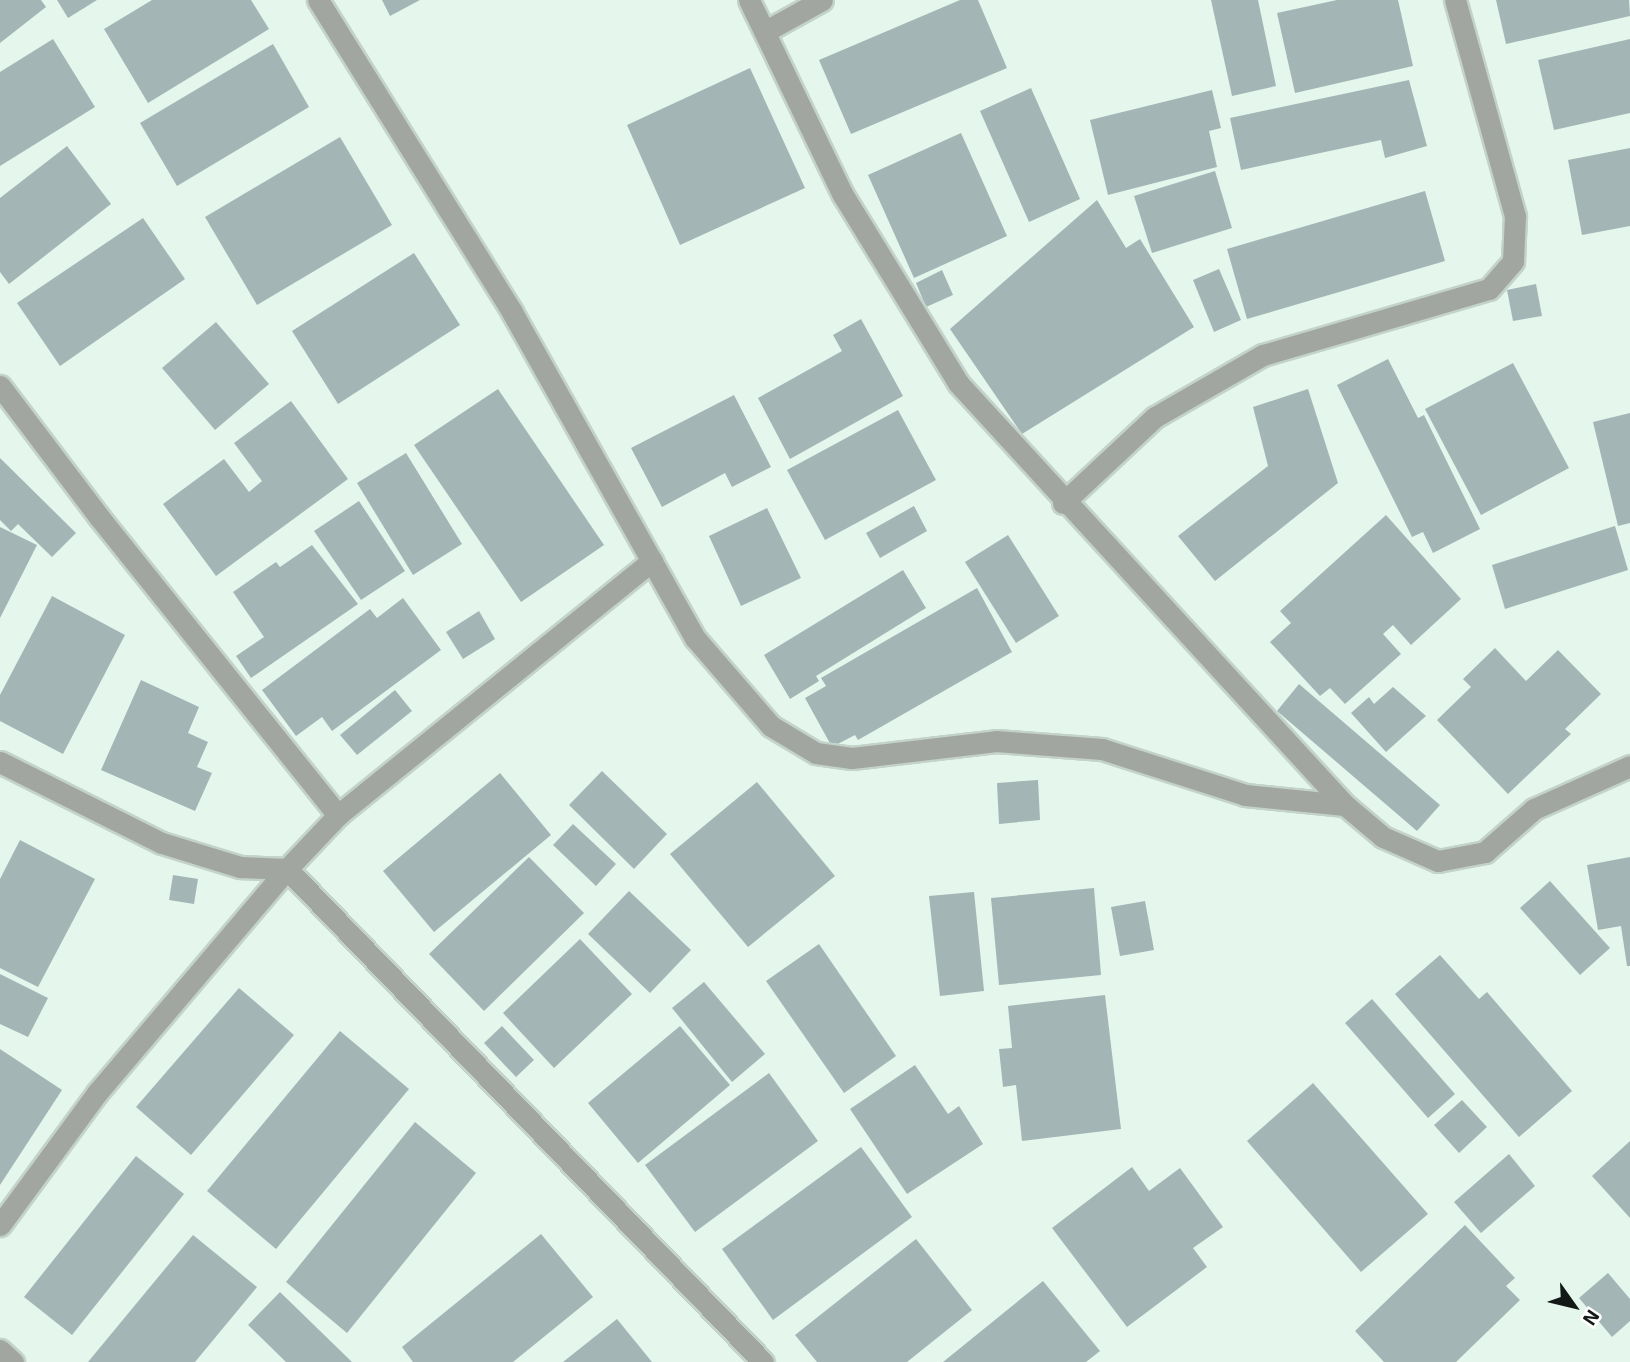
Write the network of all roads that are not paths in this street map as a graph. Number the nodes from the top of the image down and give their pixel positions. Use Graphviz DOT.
graph roads {
  1 [pos="318,0"];
  2 [pos="749,0"];
  3 [pos="822,0"];
  4 [pos="1455,0"];
  5 [pos="766,31"];
  6 [pos="0,386"];
  7 [pos="1063,503"];
  8 [pos="652,561"];
  9 [pos="0,762"];
  10 [pos="1630,766"];
  11 [pos="1345,805"];
  12 [pos="338,816"];
  13 [pos="287,869"];
  14 [pos="0,1226"];
  15 [pos="0,1350"];
  16 [pos="13,1362"];
  17 [pos="764,1362"];
  1 -- 8 [label="street"];
  2 -- 5 [label="street"];
  3 -- 5 [label="street"];
  4 -- 7 [label="street"];
  5 -- 7 [label="street"];
  6 -- 12 [label="street"];
  7 -- 11 [label="street"];
  8 -- 11 [label="street"];
  8 -- 12 [label="street"];
  9 -- 13 [label="street"];
  10 -- 11 [label="street"];
  12 -- 13 [label="street"];
  13 -- 14 [label="street"];
  13 -- 17 [label="street"];
  15 -- 16 [label="street"];
}
